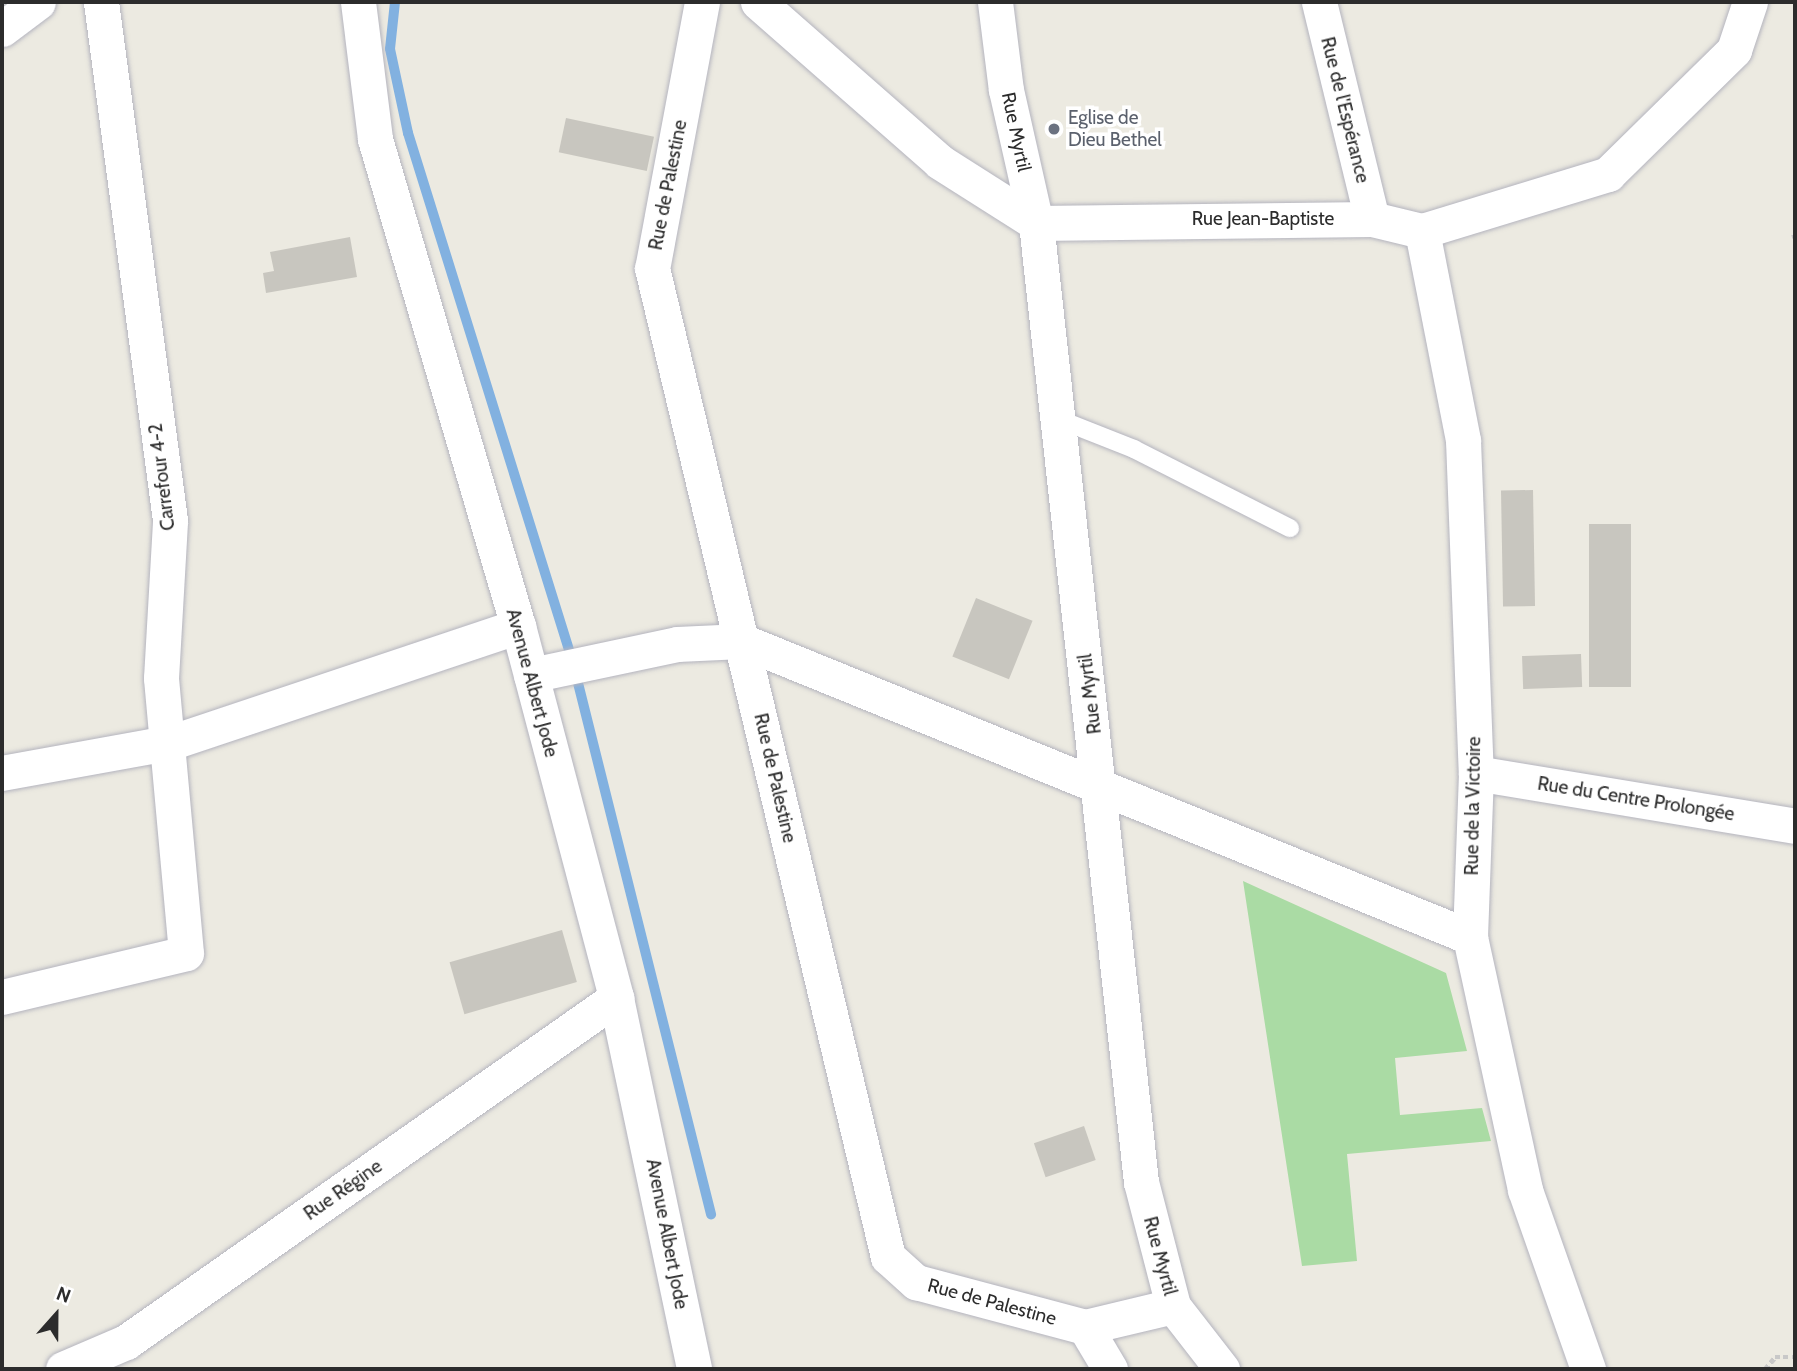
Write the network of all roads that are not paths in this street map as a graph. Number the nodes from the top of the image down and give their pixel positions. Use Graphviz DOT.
graph roads {
  1 [pos="38,2"];
  2 [pos="101,2"];
  3 [pos="358,2"];
  4 [pos="702,2"];
  5 [pos="758,2"];
  6 [pos="995,2"];
  7 [pos="1319,2"];
  8 [pos="1750,2"];
  9 [pos="2,29"];
  10 [pos="1372,219"];
  11 [pos="1036,223"];
  12 [pos="1422,231"];
  13 [pos="1058,419"];
  14 [pos="1290,528"];
  15 [pos="518,625"];
  16 [pos="742,641"];
  17 [pos="531,676"];
  18 [pos="172,742"];
  19 [pos="2,773"];
  20 [pos="1476,773"];
  21 [pos="1101,789"];
  22 [pos="1795,826"];
  23 [pos="1470,937"];
  24 [pos="2,997"];
  25 [pos="616,998"];
  26 [pos="1173,1306"];
  27 [pos="1085,1327"];
  28 [pos="63,1369"];
  29 [pos="694,1369"];
  30 [pos="1110,1369"];
  31 [pos="1222,1369"];
  32 [pos="1588,1369"];
  1 -- 9 [label="street"];
  2 -- 18 [label="street, Carrefour 4-2"];
  3 -- 15 [label="street, Avenue Albert Jode"];
  4 -- 16 [label="street, Rue de Palestine"];
  5 -- 11 [label="street"];
  6 -- 11 [label="street, Rue Myrtil"];
  7 -- 10 [label="street, Rue de l'Espérance"];
  8 -- 12 [label="street"];
  10 -- 11 [label="street, Rue Jean-Baptiste"];
  10 -- 12 [label="street, Rue Jean-Baptiste"];
  11 -- 13 [label="street, Rue Myrtil"];
  12 -- 20 [label="street, Rue de la Victoire"];
  13 -- 14 [label="lane"];
  13 -- 21 [label="street, Rue Myrtil"];
  15 -- 17 [label="street, Avenue Albert Jode"];
  15 -- 18 [label="street"];
  16 -- 17 [label="street"];
  16 -- 21 [label="street"];
  16 -- 27 [label="street, Rue de Palestine"];
  17 -- 25 [label="street, Avenue Albert Jode"];
  18 -- 19 [label="street"];
  18 -- 24 [label="street, Carrefour 4-2"];
  20 -- 22 [label="street, Rue du Centre Prolongée"];
  20 -- 23 [label="street, Rue de la Victoire"];
  21 -- 23 [label="street"];
  21 -- 26 [label="street, Rue Myrtil"];
  23 -- 32 [label="street, Rue de la Victoire"];
  25 -- 28 [label="street, Rue Régine"];
  25 -- 29 [label="street, Avenue Albert Jode"];
  26 -- 27 [label="street, Rue de Palestine"];
  26 -- 31 [label="street, Rue Myrtil"];
  27 -- 30 [label="street"];
}
